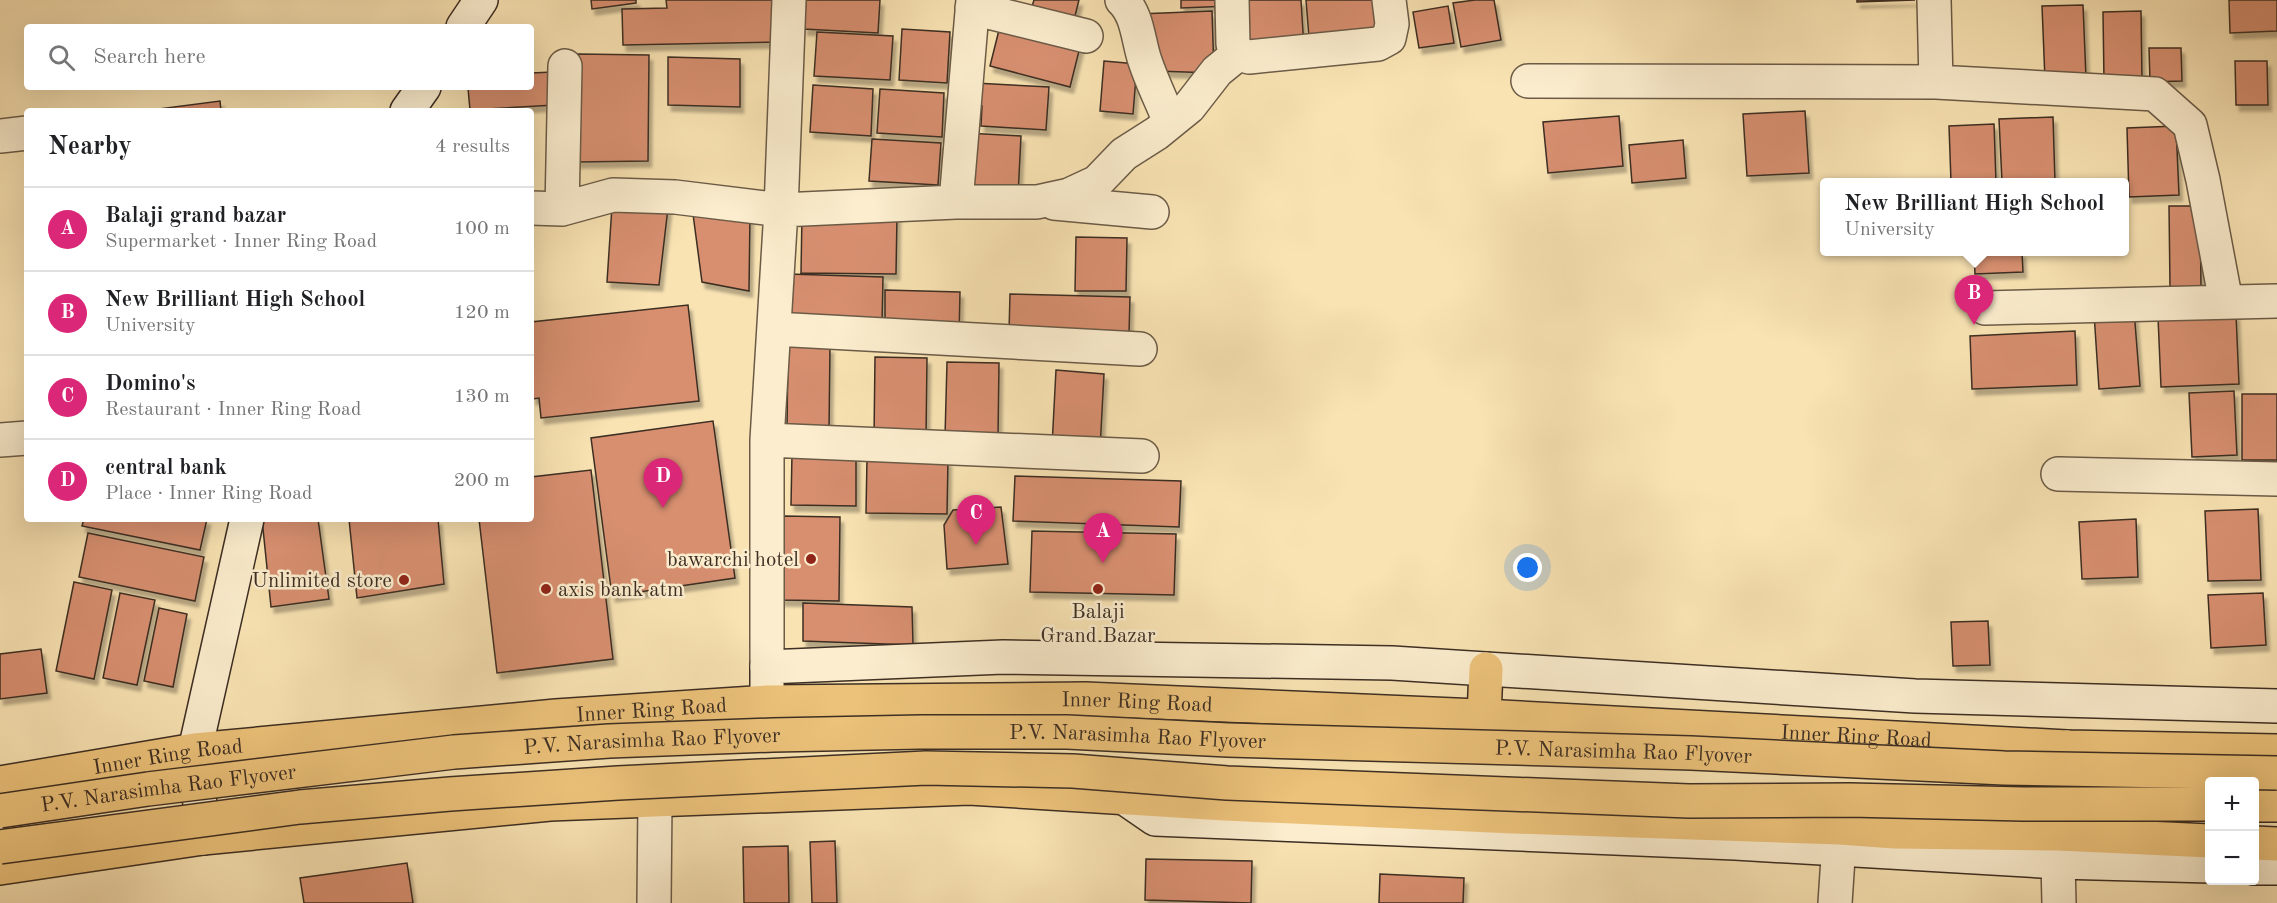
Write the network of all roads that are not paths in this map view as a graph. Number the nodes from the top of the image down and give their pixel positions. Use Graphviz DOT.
graph roads {
  1 [pos="482,0"];
  2 [pos="789,0"];
  3 [pos="1122,0"];
  4 [pos="1232,0"];
  5 [pos="1389,0"];
  6 [pos="1934,0"];
  7 [pos="973,4"];
  8 [pos="466,24"];
  9 [pos="1086,36"];
  10 [pos="1238,54"];
  11 [pos="565,66"];
  12 [pos="1528,81"];
  13 [pos="1936,82"];
  14 [pos="421,90"];
  15 [pos="409,108"];
  16 [pos="1170,122"];
  17 [pos="24,133"];
  18 [pos="0,136"];
  19 [pos="956,202"];
  20 [pos="1037,202"];
  21 [pos="547,208"];
  22 [pos="781,210"];
  23 [pos="1152,212"];
  24 [pos="2277,301"];
  25 [pos="2226,302"];
  26 [pos="1985,308"];
  27 [pos="774,329"];
  28 [pos="1140,349"];
  29 [pos="24,438"];
  30 [pos="0,440"];
  31 [pos="767,440"];
  32 [pos="1142,456"];
  33 [pos="2058,474"];
  34 [pos="2277,479"];
  35 [pos="246,522"];
  36 [pos="767,667"];
  37 [pos="1486,669"];
  38 [pos="767,702"];
  39 [pos="2277,706"];
  40 [pos="1484,717"];
  41 [pos="2067,747"];
  42 [pos="195,750"];
  43 [pos="2277,751"];
  44 [pos="2277,773"];
  45 [pos="0,783"];
  46 [pos="655,800"];
  47 [pos="2205,804"];
  48 [pos="2259,805"];
  49 [pos="2277,805"];
  50 [pos="0,811"];
  51 [pos="203,838"];
  52 [pos="1840,838"];
  53 [pos="2205,841"];
  54 [pos="2259,843"];
  55 [pos="2277,844"];
  56 [pos="0,847"];
  57 [pos="2058,848"];
  58 [pos="2205,865"];
  59 [pos="0,868"];
  60 [pos="2259,868"];
  61 [pos="2277,868"];
  62 [pos="654,903"];
  63 [pos="1835,903"];
  64 [pos="2060,903"];
  1 -- 8 [label="street"];
  2 -- 22 [label="street"];
  3 -- 16 [label="street"];
  4 -- 10 [label="street"];
  5 -- 10 [label="street"];
  6 -- 13 [label="street"];
  7 -- 9 [label="street"];
  7 -- 19 [label="street"];
  10 -- 16 [label="street"];
  11 -- 21 [label="street"];
  12 -- 13 [label="street"];
  13 -- 25 [label="street"];
  14 -- 15 [label="street"];
  16 -- 20 [label="street"];
  17 -- 18 [label="street"];
  19 -- 20 [label="street"];
  19 -- 22 [label="street"];
  20 -- 23 [label="street"];
  21 -- 22 [label="street"];
  22 -- 27 [label="street"];
  24 -- 25 [label="street"];
  25 -- 26 [label="street"];
  27 -- 28 [label="street"];
  27 -- 31 [label="street"];
  29 -- 30 [label="street"];
  31 -- 32 [label="street"];
  31 -- 36 [label="street"];
  33 -- 34 [label="street"];
  35 -- 42 [label="street"];
  36 -- 37 [label="street"];
  36 -- 38 [label="street"];
  37 -- 39 [label="street"];
  37 -- 40 [label="main road"];
  38 -- 40 [label="main road, Inner Ring Road"];
  38 -- 42 [label="main road, Inner Ring Road"];
  40 -- 41 [label="main road, Inner Ring Road"];
  41 -- 43 [label="main road, Inner Ring Road"];
  41 -- 57 [label="street"];
  42 -- 45 [label="main road, Inner Ring Road"];
  42 -- 51 [label="street"];
  44 -- 50 [label="main road, P.V. Narasimha Rao Flyover, bridge"];
  46 -- 51 [label="main road"];
  46 -- 52 [label="main road"];
  46 -- 62 [label="street"];
  47 -- 56 [label="main road, P.V. Narasimha Rao Flyover, bridge"];
  48 -- 49 [label="main road"];
  51 -- 59 [label="main road"];
  52 -- 57 [label="main road"];
  52 -- 63 [label="street"];
  53 -- 57 [label="main road"];
  54 -- 55 [label="main road"];
  57 -- 58 [label="street"];
  57 -- 64 [label="street"];
  60 -- 61 [label="street"];
}
